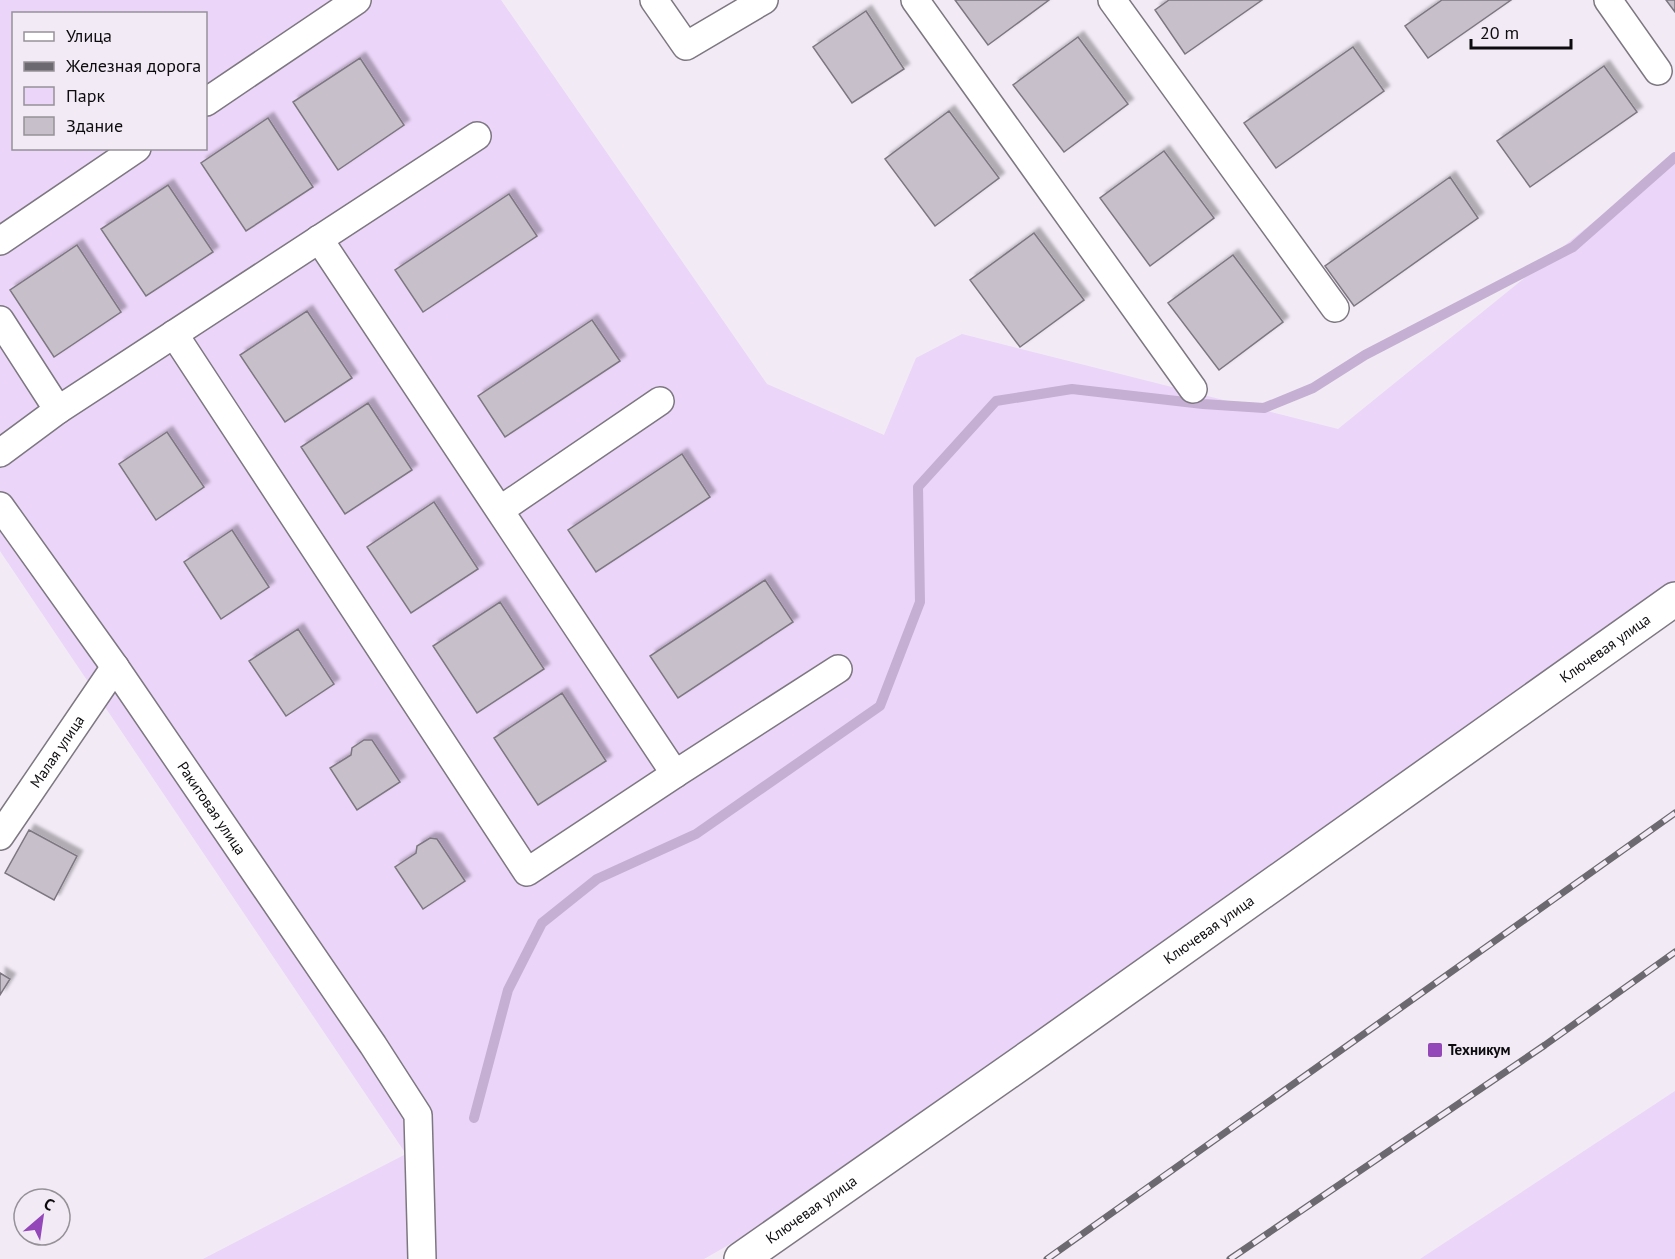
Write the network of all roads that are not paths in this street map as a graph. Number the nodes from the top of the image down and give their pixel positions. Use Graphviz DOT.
graph roads {
  1 [pos="357,0"];
  2 [pos="654,0"];
  3 [pos="764,0"];
  4 [pos="915,0"];
  5 [pos="1112,0"];
  6 [pos="1608,0"];
  7 [pos="1658,71"];
  8 [pos="207,101"];
  9 [pos="477,136"];
  10 [pos="134,150"];
  11 [pos="319,239"];
  12 [pos="0,241"];
  13 [pos="1335,308"];
  14 [pos="0,320"];
  15 [pos="174,334"];
  16 [pos="1193,389"];
  17 [pos="660,401"];
  18 [pos="58,410"];
  19 [pos="0,453"];
  20 [pos="0,506"];
  21 [pos="500,510"];
  22 [pos="1675,599"];
  23 [pos="115,667"];
  24 [pos="838,669"];
  25 [pos="675,774"];
  26 [pos="0,836"];
  27 [pos="422,1259"];
  28 [pos="741,1259"];
  1 -- 8 [label="street"];
  2 -- 3 [label="street"];
  4 -- 16 [label="street"];
  5 -- 13 [label="street"];
  6 -- 7 [label="street"];
  9 -- 11 [label="street"];
  10 -- 12 [label="street"];
  11 -- 15 [label="street"];
  11 -- 21 [label="street"];
  14 -- 18 [label="street"];
  15 -- 18 [label="street"];
  15 -- 25 [label="street"];
  17 -- 21 [label="street"];
  18 -- 19 [label="street"];
  20 -- 23 [label="street, Ракитовая улица"];
  21 -- 25 [label="street"];
  22 -- 28 [label="main road, Ключевая улица"];
  23 -- 26 [label="street, Малая улица"];
  23 -- 27 [label="street, Ракитовая улица"];
  24 -- 25 [label="street"];
}
